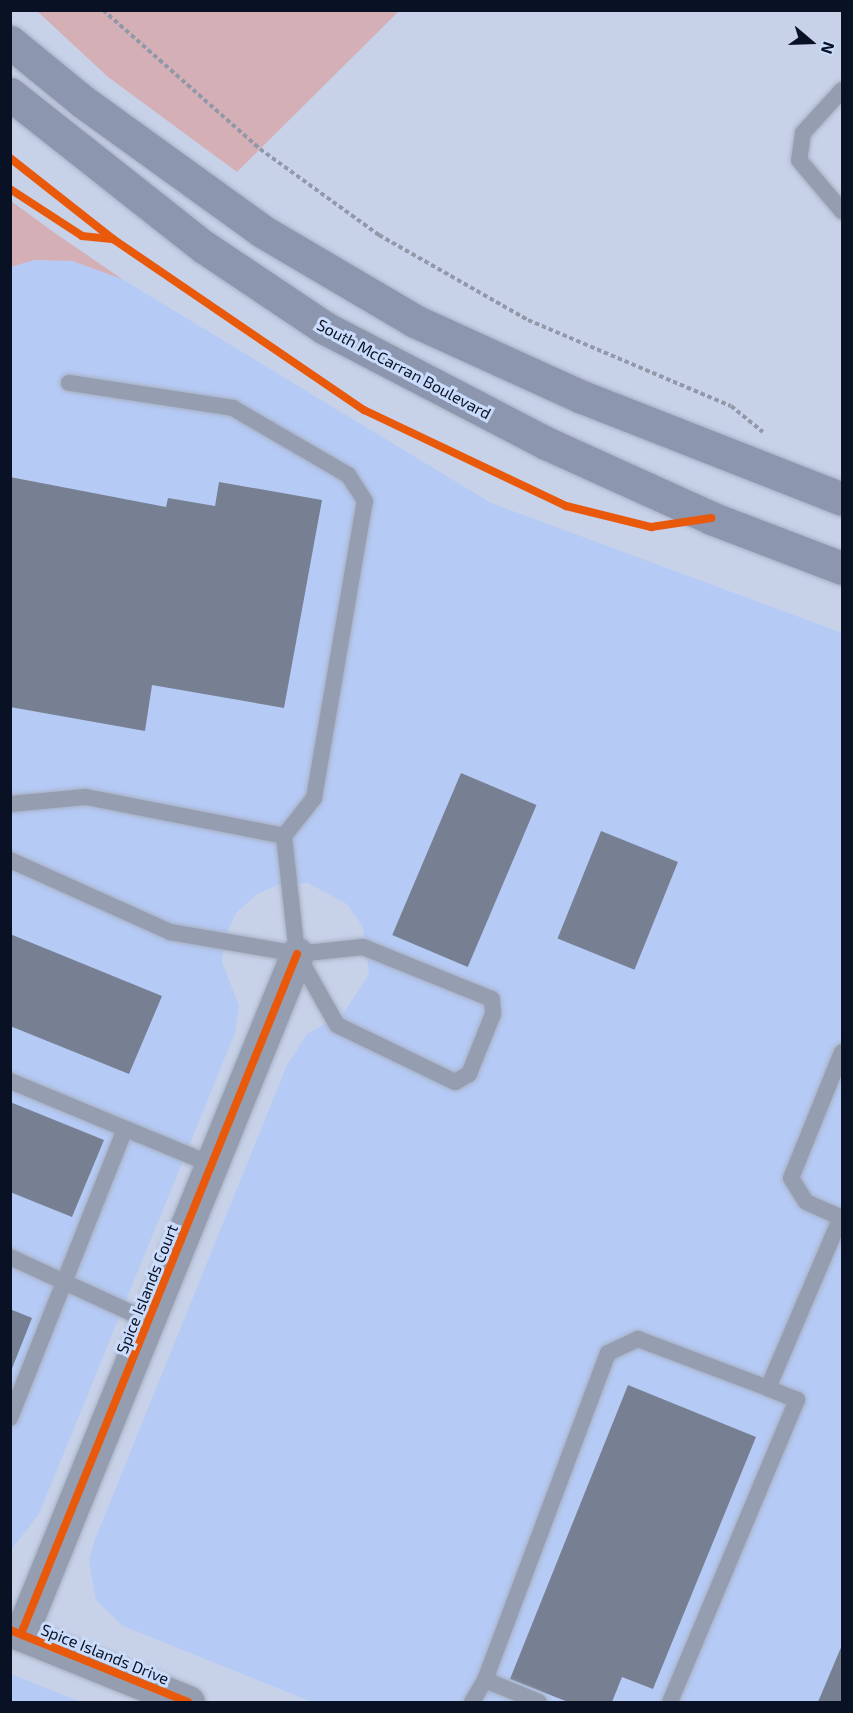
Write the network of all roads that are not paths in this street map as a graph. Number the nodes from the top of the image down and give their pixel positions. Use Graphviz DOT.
graph roads {
  1 [pos="10,42"];
  2 [pos="843,90"];
  3 [pos="17,99"];
  4 [pos="843,210"];
  5 [pos="69,383"];
  6 [pos="843,499"];
  7 [pos="843,568"];
  8 [pos="10,804"];
  9 [pos="284,836"];
  10 [pos="10,860"];
  11 [pos="297,954"];
  12 [pos="843,1052"];
  13 [pos="10,1081"];
  14 [pos="125,1129"];
  15 [pos="213,1165"];
  16 [pos="842,1217"];
  17 [pos="10,1257"];
  18 [pos="66,1282"];
  19 [pos="149,1321"];
  20 [pos="768,1388"];
  21 [pos="10,1418"];
  22 [pos="16,1632"];
  23 [pos="485,1680"];
  24 [pos="188,1702"];
  25 [pos="472,1702"];
  26 [pos="539,1702"];
  27 [pos="670,1702"];
  1 -- 6 [label="main road"];
  2 -- 4 [label="lane"];
  3 -- 7 [label="main road, South McCarran Boulevard"];
  5 -- 9 [label="lane"];
  8 -- 9 [label="lane"];
  9 -- 11 [label="lane"];
  10 -- 11 [label="lane"];
  11 -- 11 [label="lane"];
  11 -- 15 [label="street, Spice Islands Court"];
  12 -- 16 [label="lane"];
  13 -- 14 [label="lane"];
  14 -- 15 [label="lane"];
  14 -- 18 [label="lane"];
  15 -- 19 [label="street, Spice Islands Court"];
  16 -- 20 [label="lane"];
  17 -- 18 [label="lane"];
  18 -- 19 [label="lane"];
  18 -- 21 [label="lane"];
  19 -- 22 [label="street, Spice Islands Court"];
  20 -- 23 [label="lane"];
  20 -- 27 [label="lane"];
  22 -- 24 [label="street, Spice Islands Drive"];
  23 -- 25 [label="lane"];
  23 -- 26 [label="lane"];
}
